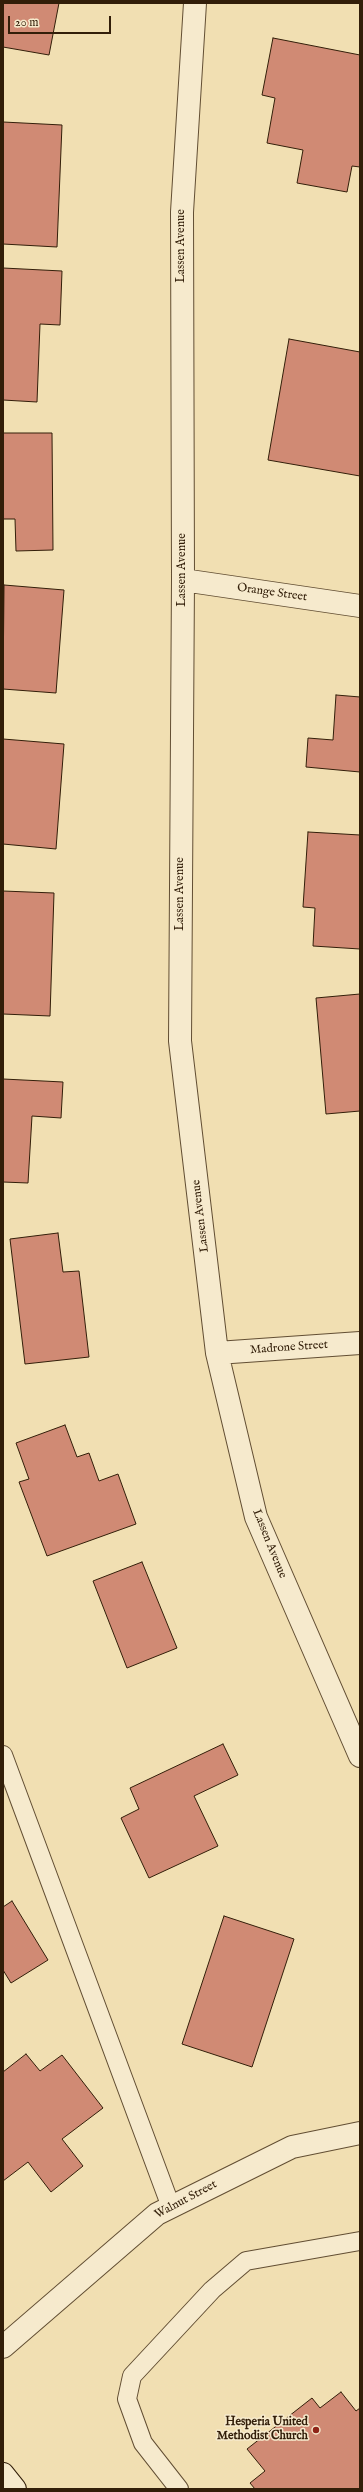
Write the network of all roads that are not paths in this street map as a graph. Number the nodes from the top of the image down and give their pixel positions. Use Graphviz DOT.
graph roads {
  1 [pos="195,3"];
  2 [pos="183,580"];
  3 [pos="360,606"];
  4 [pos="360,1343"];
  5 [pos="217,1353"];
  6 [pos="3,1755"];
  7 [pos="360,1756"];
  8 [pos="360,2133"];
  9 [pos="171,2207"];
  10 [pos="360,2241"];
  11 [pos="3,2347"];
  12 [pos="3,2474"];
  13 [pos="15,2489"];
  14 [pos="179,2489"];
  1 -- 2 [label="street, Lassen Avenue"];
  2 -- 3 [label="street, Orange Street"];
  2 -- 5 [label="street, Lassen Avenue"];
  4 -- 5 [label="street, Madrone Street"];
  5 -- 7 [label="street, Lassen Avenue"];
  6 -- 9 [label="lane"];
  8 -- 9 [label="street, Walnut Street"];
  9 -- 11 [label="street, Walnut Street"];
  10 -- 14 [label="lane"];
  12 -- 13 [label="street"];
}
